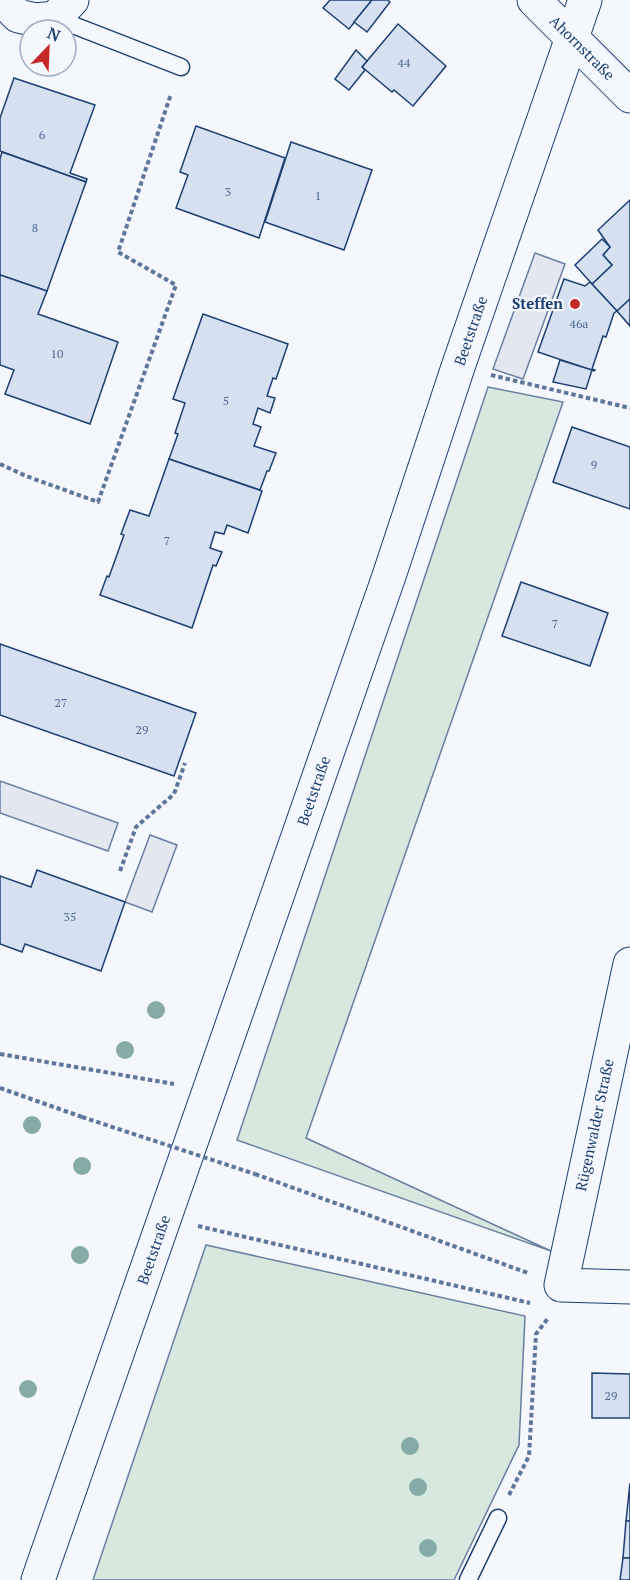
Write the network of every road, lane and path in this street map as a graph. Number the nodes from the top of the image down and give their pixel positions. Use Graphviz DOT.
graph roads {
  1 [pos="3,0"];
  2 [pos="534,0"];
  3 [pos="585,0"];
  4 [pos="63,9"];
  5 [pos="571,37"];
  6 [pos="181,68"];
  7 [pos="630,96"];
  8 [pos="458,367"];
  9 [pos="630,408"];
  10 [pos="0,464"];
  11 [pos="185,763"];
  12 [pos="120,871"];
  13 [pos="630,964"];
  14 [pos="0,1054"];
  15 [pos="0,1088"];
  16 [pos="209,1089"];
  17 [pos="165,1218"];
  18 [pos="630,1287"];
  19 [pos="558,1297"];
  20 [pos="498,1518"];
  21 [pos="38,1580"];
  22 [pos="468,1580"];
  1 -- 4 [label="main road"];
  2 -- 5 [label="main road, Ahornstraße"];
  3 -- 5 [label="main road, Beetstraße"];
  4 -- 6 [label="lane"];
  5 -- 7 [label="main road, Ahornstraße"];
  5 -- 8 [label="main road, Beetstraße"];
  6 -- 10 [label="path"];
  8 -- 9 [label="path"];
  8 -- 16 [label="main road, Beetstraße"];
  11 -- 12 [label="path"];
  13 -- 19 [label="main road, Rügenwalder Straße"];
  14 -- 16 [label="path"];
  15 -- 19 [label="path, bridge"];
  16 -- 17 [label="main road, Beetstraße"];
  17 -- 19 [label="path"];
  17 -- 21 [label="main road, Beetstraße"];
  18 -- 19 [label="main road"];
  19 -- 20 [label="path"];
  20 -- 22 [label="lane"];
}
